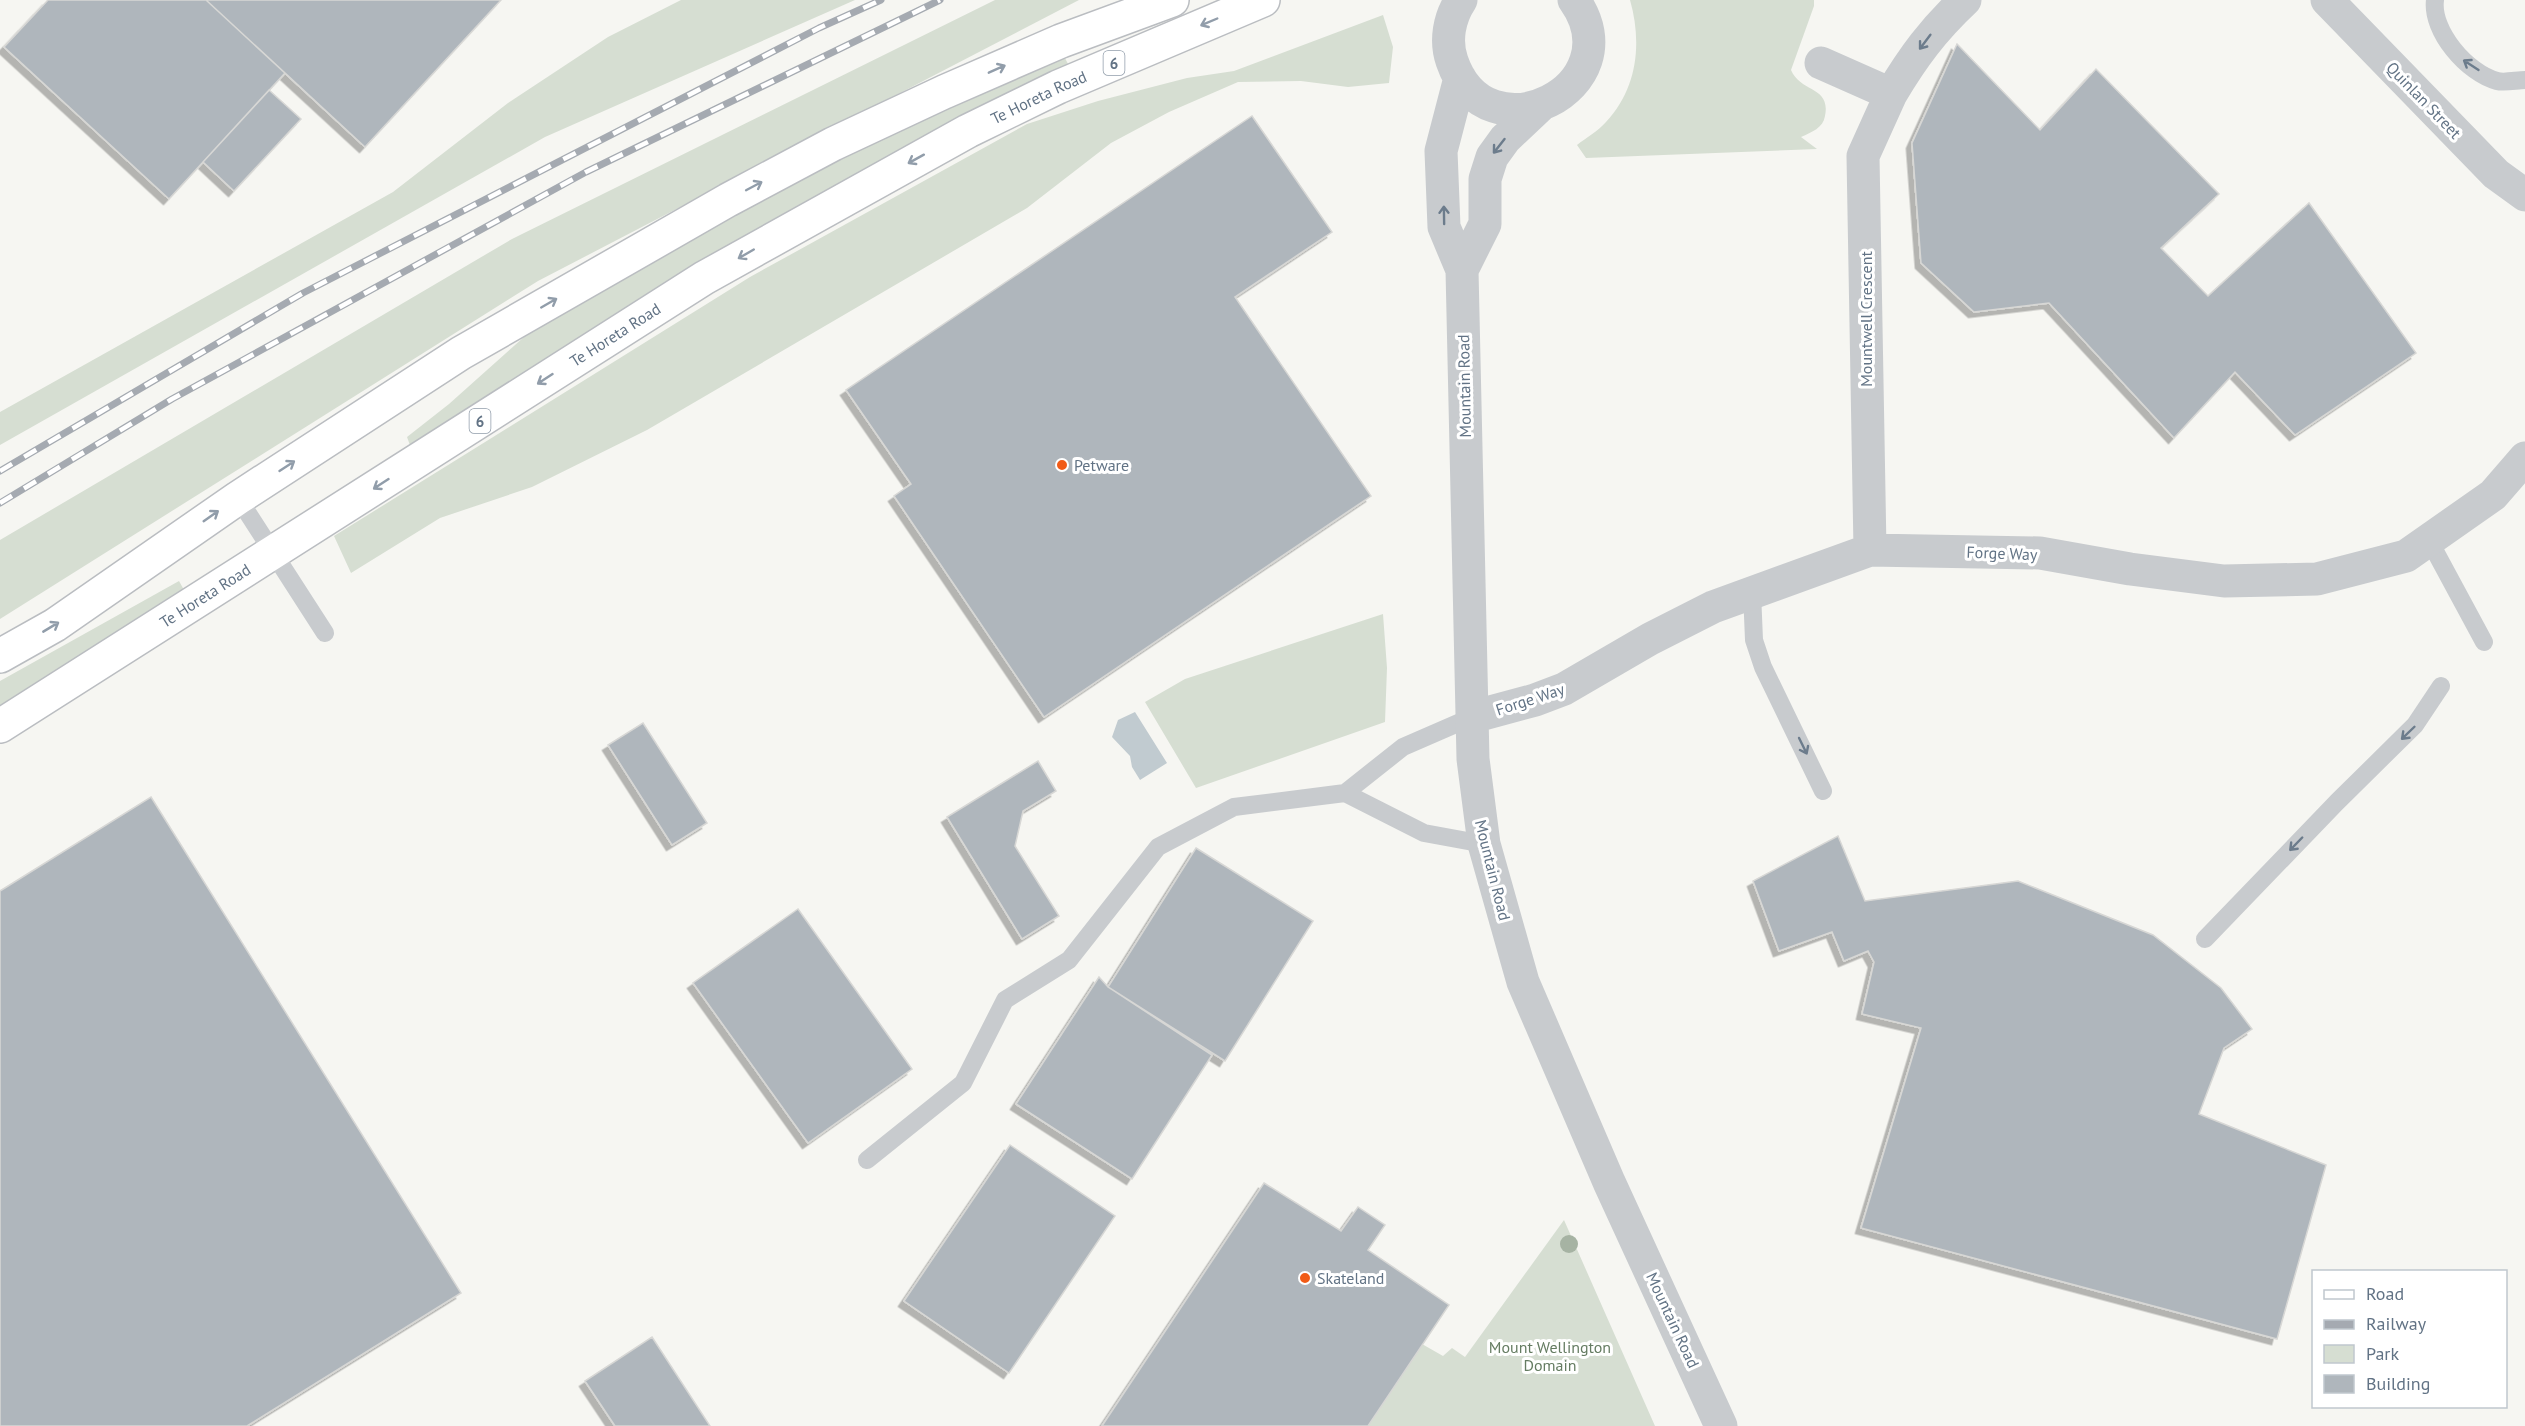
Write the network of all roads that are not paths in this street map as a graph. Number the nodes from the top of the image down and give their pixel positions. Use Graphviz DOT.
graph roads {
  1 [pos="1172,0"];
  2 [pos="1263,0"];
  3 [pos="1438,0"];
  4 [pos="1461,0"];
  5 [pos="1965,0"];
  6 [pos="2327,0"];
  7 [pos="2434,0"];
  8 [pos="1577,2"];
  9 [pos="1449,35"];
  10 [pos="1821,63"];
  11 [pos="1460,78"];
  12 [pos="2525,80"];
  13 [pos="1891,94"];
  14 [pos="1541,105"];
  15 [pos="2525,195"];
  16 [pos="1462,270"];
  17 [pos="2525,458"];
  18 [pos="238,498"];
  19 [pos="2429,540"];
  20 [pos="1870,550"];
  21 [pos="274,553"];
  22 [pos="1752,592"];
  23 [pos="325,633"];
  24 [pos="2484,642"];
  25 [pos="0,656"];
  26 [pos="2441,686"];
  27 [pos="1473,717"];
  28 [pos="0,726"];
  29 [pos="1822,791"];
  30 [pos="1345,793"];
  31 [pos="1484,844"];
  32 [pos="2205,939"];
  33 [pos="867,1160"];
  34 [pos="1721,1426"];
  18 -- 1 [label="main road, 6, one-way"];
  2 -- 21 [label="main road, Te Horeta Road / 6, one-way"];
  3 -- 9 [label="street"];
  4 -- 9 [label="street"];
  5 -- 13 [label="street, Mountwell Crescent, one-way"];
  6 -- 15 [label="street, Quinlan Street"];
  12 -- 7 [label="lane, one-way"];
  8 -- 14 [label="street, Mountain Road"];
  9 -- 11 [label="street"];
  10 -- 13 [label="street"];
  11 -- 14 [label="street"];
  16 -- 11 [label="street, Mountain Road, one-way"];
  13 -- 20 [label="street, Mountwell Crescent"];
  14 -- 16 [label="street, Mountain Road, one-way"];
  16 -- 27 [label="street, Mountain Road"];
  17 -- 19 [label="street, Forge Way"];
  18 -- 21 [label="lane"];
  25 -- 18 [label="main road, 6, one-way"];
  19 -- 20 [label="street, Forge Way"];
  19 -- 24 [label="lane"];
  20 -- 22 [label="street, Forge Way"];
  21 -- 23 [label="lane"];
  21 -- 28 [label="main road, Te Horeta Road / 6"];
  22 -- 27 [label="street, Forge Way"];
  22 -- 29 [label="lane, one-way"];
  26 -- 32 [label="lane, one-way"];
  27 -- 30 [label="lane"];
  27 -- 31 [label="street, Mountain Road"];
  30 -- 31 [label="lane"];
  30 -- 33 [label="lane"];
  31 -- 34 [label="street, Mountain Road"];
}
